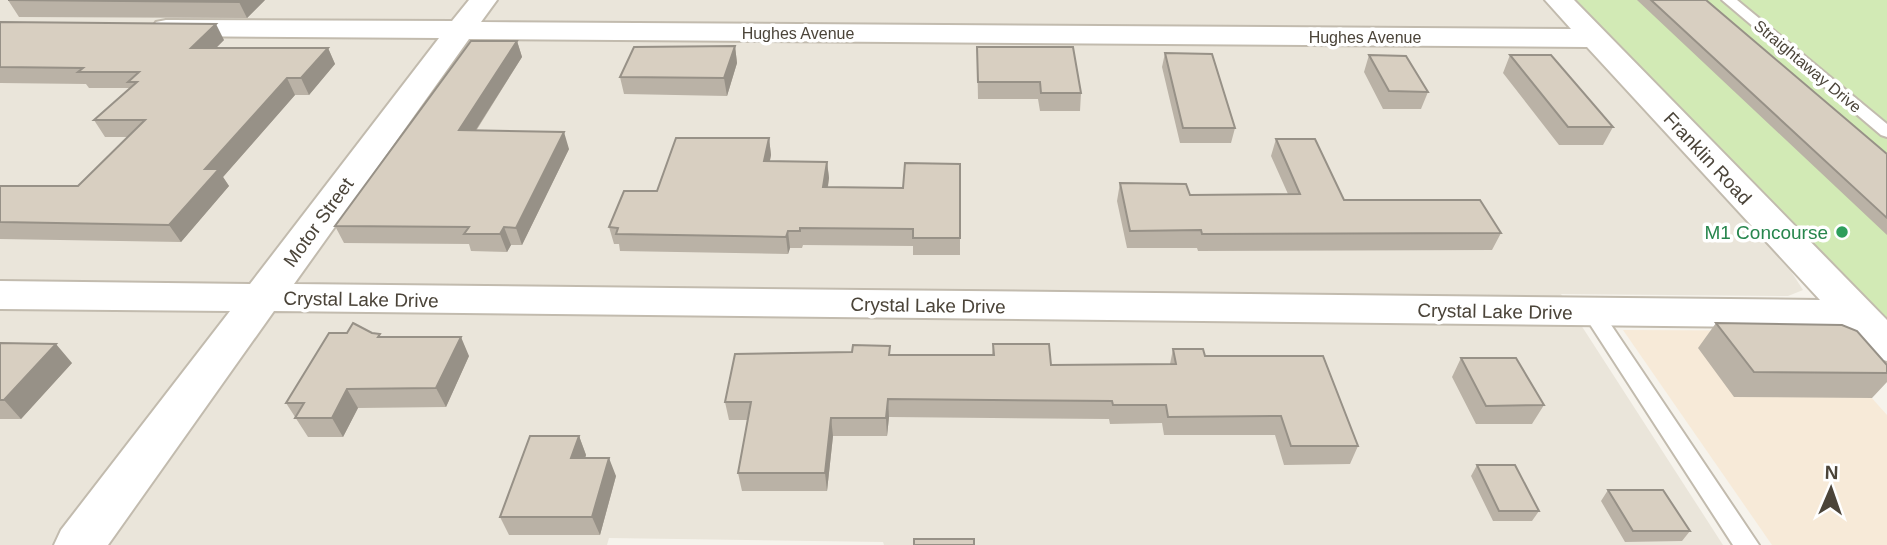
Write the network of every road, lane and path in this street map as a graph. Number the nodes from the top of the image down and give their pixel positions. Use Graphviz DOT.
graph roads {
  1 [pos="483,0"];
  2 [pos="1559,0"];
  3 [pos="1729,0"];
  4 [pos="139,28"];
  5 [pos="460,30"];
  6 [pos="1595,38"];
  7 [pos="1887,132"];
  8 [pos="0,295"];
  9 [pos="262,298"];
  10 [pos="1592,312"];
  11 [pos="1857,314"];
  12 [pos="1887,346"];
  13 [pos="79,545"];
  14 [pos="1747,545"];
  1 -- 5 [label="street, Motor Street"];
  2 -- 6 [label="street, Franklin Road"];
  3 -- 7 [label="lane, Straightaway Drive"];
  4 -- 5 [label="street, Hughes Avenue"];
  5 -- 6 [label="street, Hughes Avenue"];
  5 -- 9 [label="street, Motor Street"];
  6 -- 11 [label="street, Franklin Road"];
  8 -- 9 [label="street, Crystal Lake Drive"];
  9 -- 10 [label="street, Crystal Lake Drive"];
  9 -- 13 [label="street, Motor Street"];
  10 -- 11 [label="street, Crystal Lake Drive"];
  10 -- 14 [label="lane"];
  11 -- 12 [label="street, Franklin Road"];
}
